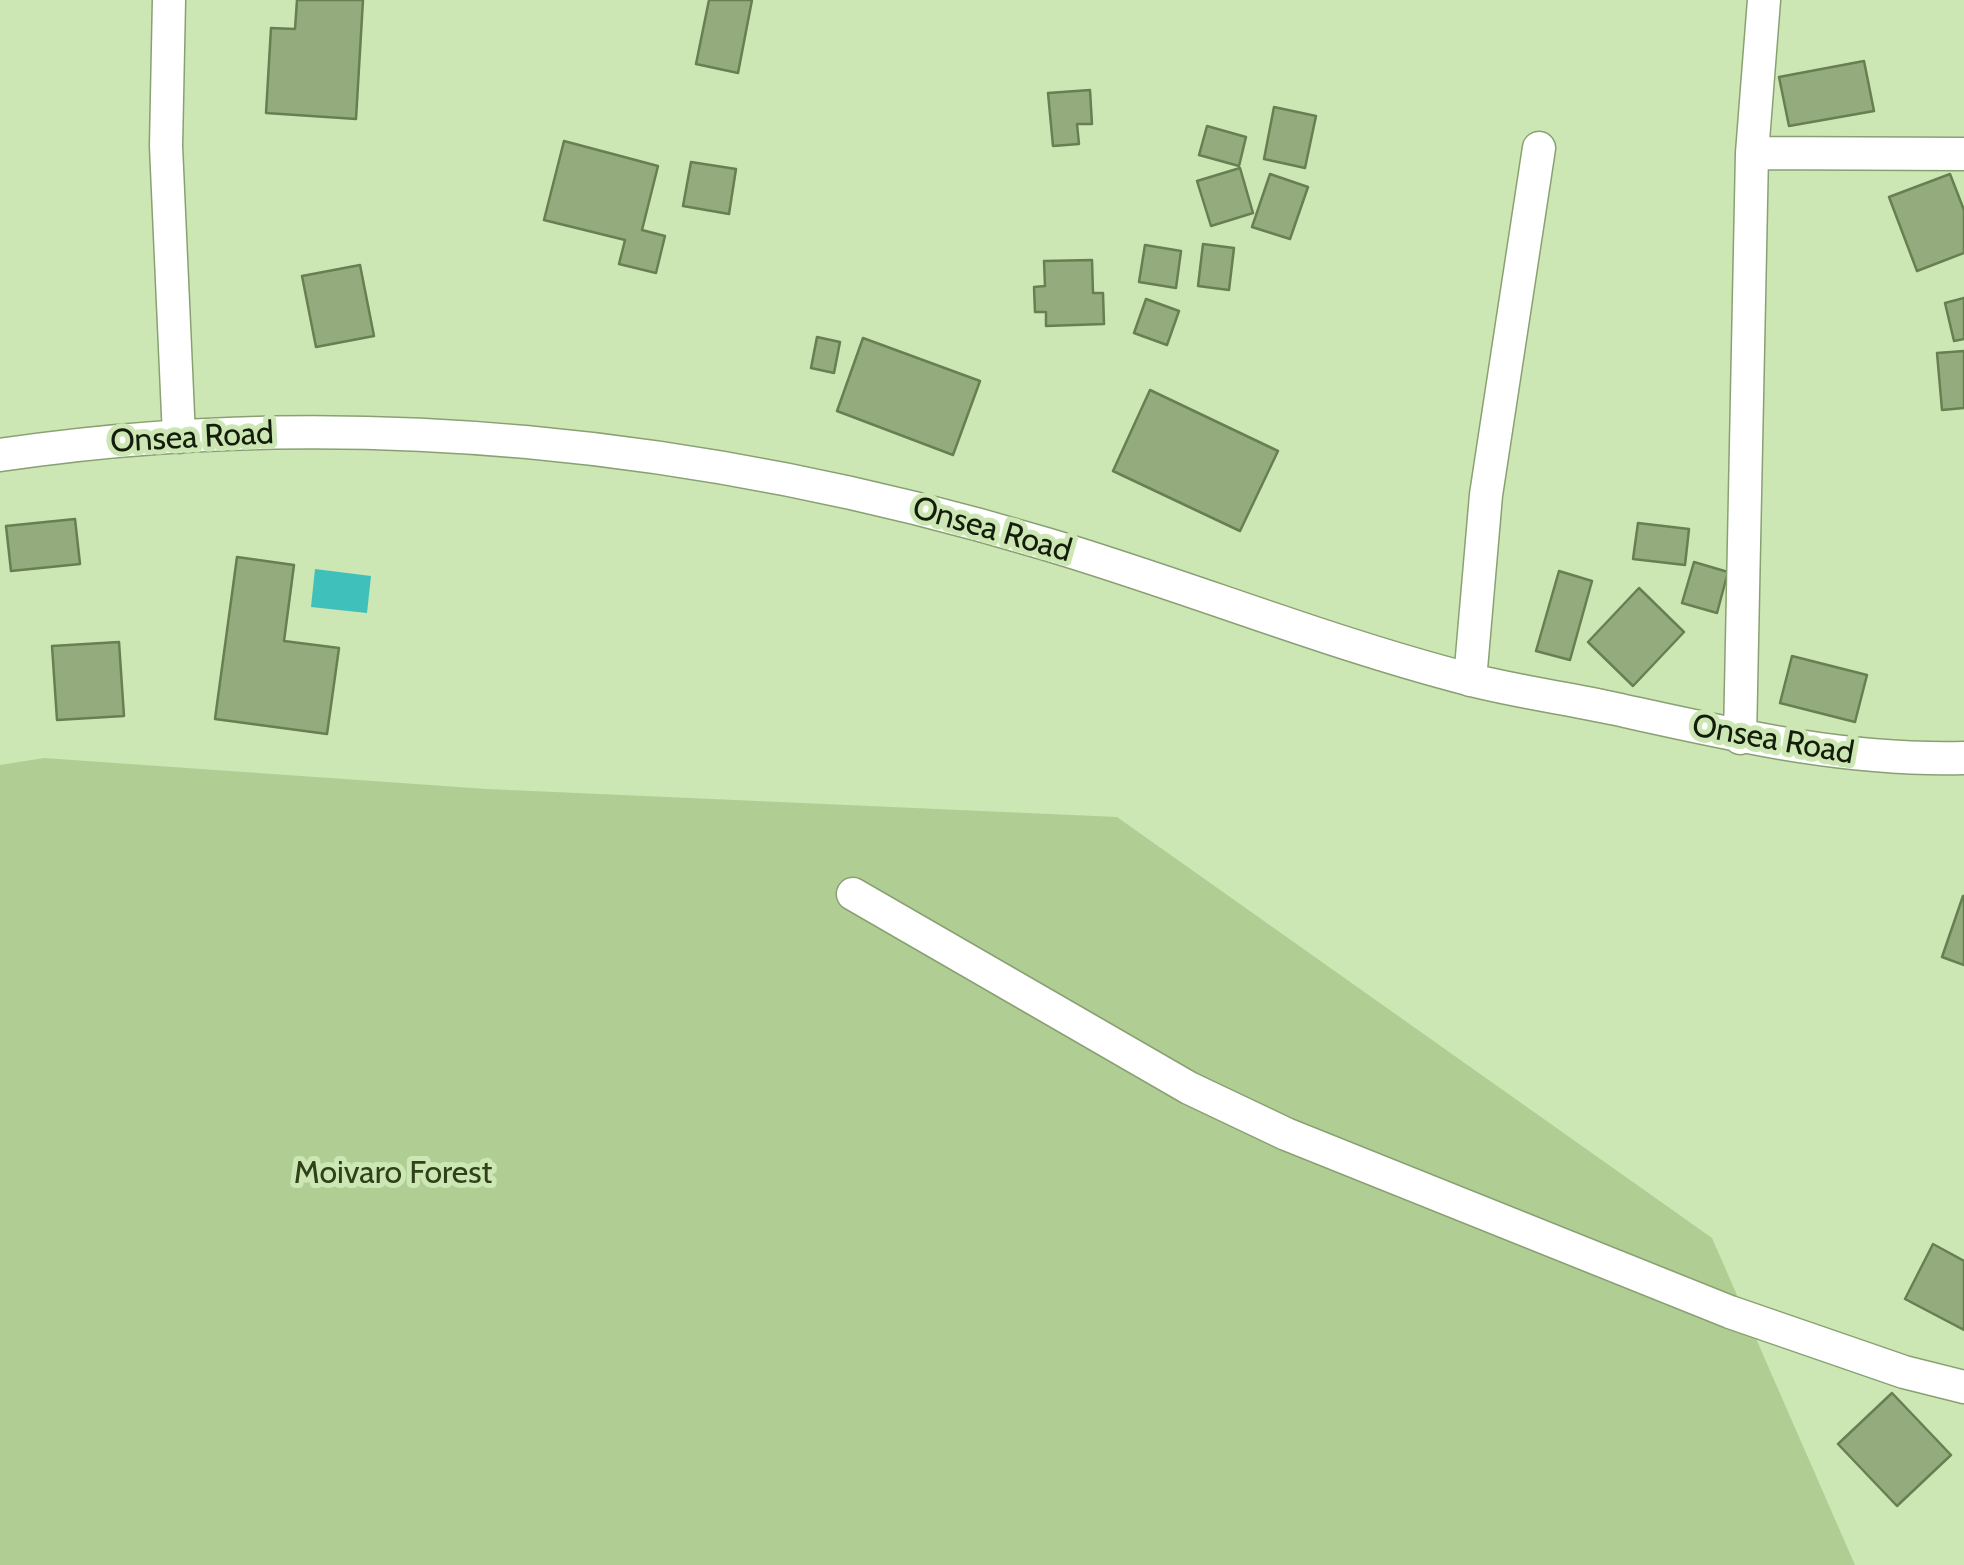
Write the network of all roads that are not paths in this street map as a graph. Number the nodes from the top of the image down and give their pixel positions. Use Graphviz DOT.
graph roads {
  1 [pos="169,0"];
  2 [pos="1764,0"];
  3 [pos="1539,148"];
  4 [pos="1752,153"];
  5 [pos="1964,154"];
  6 [pos="179,437"];
  7 [pos="0,455"];
  8 [pos="1470,680"];
  9 [pos="1740,738"];
  10 [pos="1964,758"];
  11 [pos="853,894"];
  12 [pos="1964,1387"];
  1 -- 6 [label="street"];
  2 -- 4 [label="street"];
  3 -- 8 [label="street"];
  4 -- 5 [label="street"];
  4 -- 9 [label="street"];
  6 -- 7 [label="street, Onsea Road"];
  6 -- 8 [label="street, Onsea Road"];
  8 -- 9 [label="street, Onsea Road"];
  9 -- 10 [label="street, Onsea Road"];
  11 -- 12 [label="street"];
}
